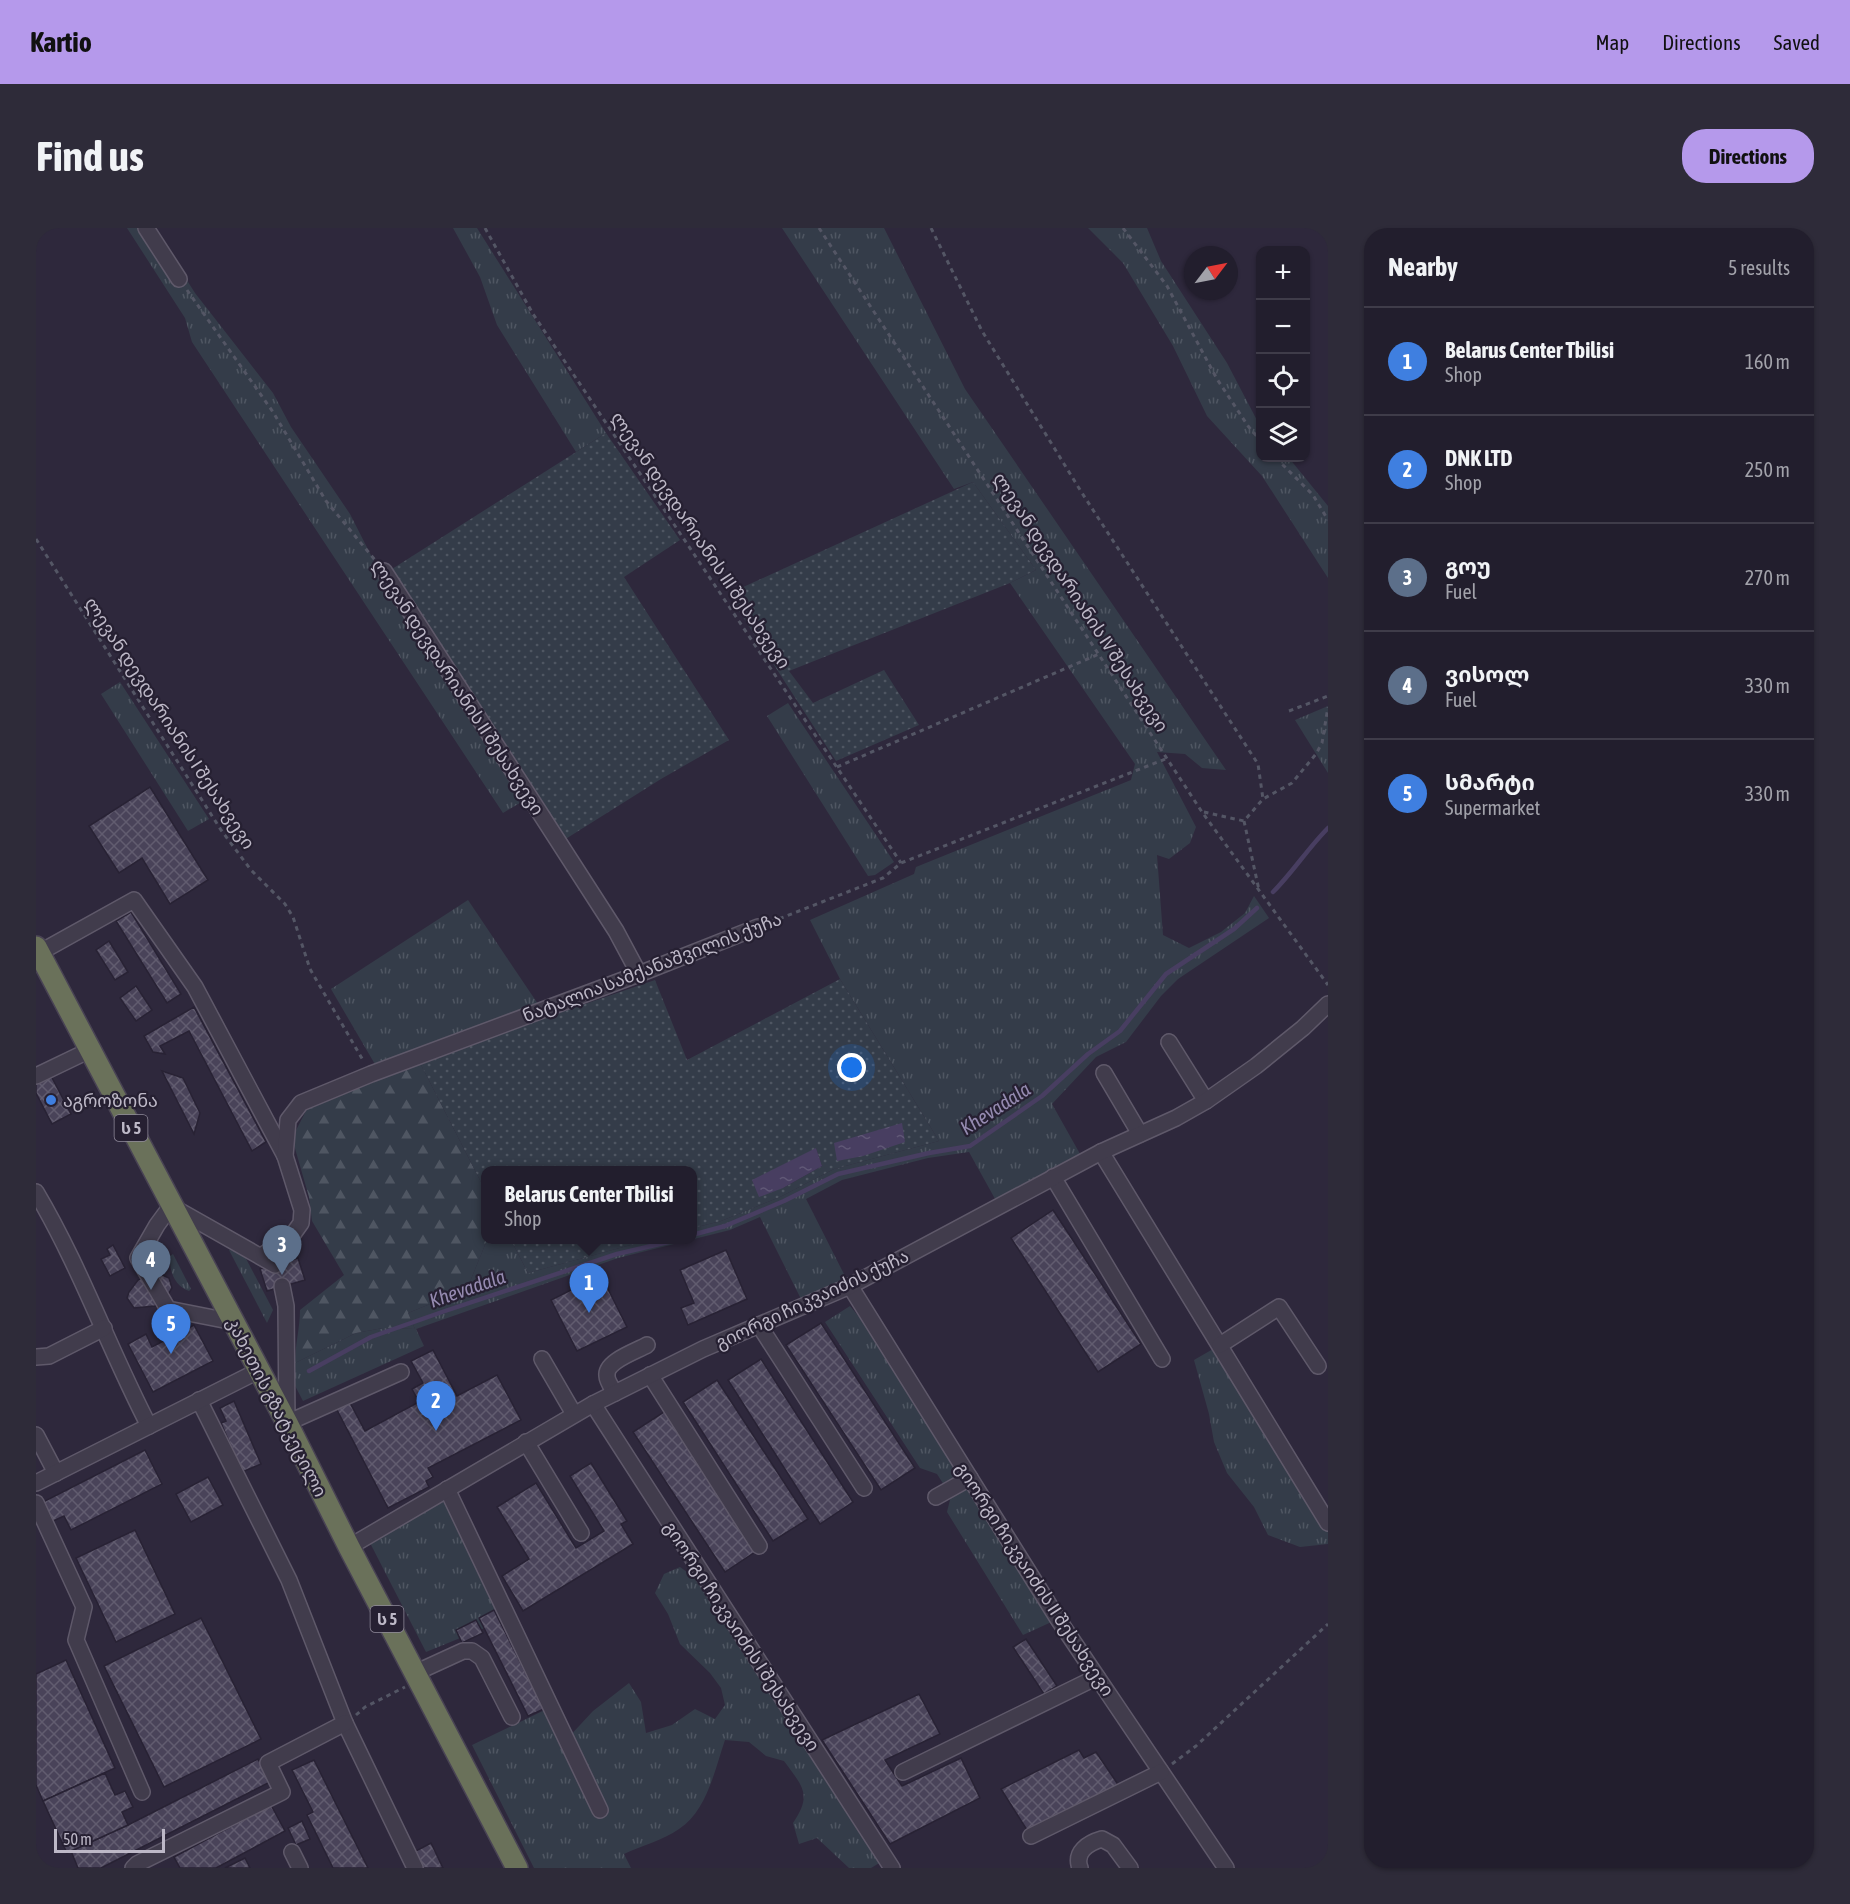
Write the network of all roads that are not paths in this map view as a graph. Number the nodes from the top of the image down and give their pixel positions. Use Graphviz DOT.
graph roads {
  1 [pos="146,228"];
  2 [pos="179,279"];
  3 [pos="384,571"];
  4 [pos="758,927"];
  5 [pos="39,960"];
  6 [pos="639,974"];
  7 [pos="1328,1004"];
  8 [pos="1169,1042"];
  9 [pos="90,1050"];
  10 [pos="1104,1073"];
  11 [pos="36,1076"];
  12 [pos="1206,1101"];
  13 [pos="1140,1134"];
  14 [pos="1101,1152"];
  15 [pos="285,1156"];
  16 [pos="1053,1177"];
  17 [pos="36,1192"];
  18 [pos="171,1206"];
  19 [pos="261,1256"];
  20 [pos="274,1265"];
  21 [pos="282,1286"];
  22 [pos="850,1286"];
  23 [pos="234,1322"];
  24 [pos="759,1325"];
  25 [pos="104,1328"];
  26 [pos="648,1345"];
  27 [pos="1220,1345"];
  28 [pos="36,1357"];
  29 [pos="542,1359"];
  30 [pos="1162,1359"];
  31 [pos="1318,1366"];
  32 [pos="258,1371"];
  33 [pos="402,1372"];
  34 [pos="650,1375"];
  35 [pos="615,1393"];
  36 [pos="199,1400"];
  37 [pos="593,1404"];
  38 [pos="574,1414"];
  39 [pos="287,1423"];
  40 [pos="149,1426"];
  41 [pos="36,1435"];
  42 [pos="526,1442"];
  43 [pos="56,1473"];
  44 [pos="970,1478"];
  45 [pos="36,1483"];
  46 [pos="864,1488"];
  47 [pos="447,1489"];
  48 [pos="936,1497"];
  49 [pos="36,1503"];
  50 [pos="1328,1523"];
  51 [pos="581,1533"];
  52 [pos="759,1546"];
  53 [pos="350,1548"];
  54 [pos="417,1676"];
  55 [pos="1097,1677"];
  56 [pos="512,1717"];
  57 [pos="345,1723"];
  58 [pos="903,1772"];
  59 [pos="1161,1772"];
  60 [pos="142,1792"];
  61 [pos="600,1810"];
  62 [pos="1031,1836"];
  63 [pos="292,1852"];
  64 [pos="133,1868"];
  65 [pos="300,1868"];
  66 [pos="415,1868"];
  67 [pos="517,1868"];
  68 [pos="892,1868"];
  69 [pos="1080,1868"];
  70 [pos="1130,1868"];
  71 [pos="1226,1868"];
  1 -- 2 [label="street"];
  3 -- 6 [label="street, ლევან დევდარიანის II შესახვევი"];
  4 -- 6 [label="street, ნატალია სამქანაშვილის ქუჩა"];
  5 -- 9 [label="highway, კახეთის გზატკეცილი / ს 5"];
  5 -- 15 [label="street"];
  6 -- 15 [label="street, ნატალია სამქანაშვილის ქუჩა"];
  7 -- 12 [label="street, გიორგი ჩიკვაიძის ქუჩა"];
  8 -- 12 [label="street"];
  9 -- 11 [label="street"];
  9 -- 18 [label="highway, კახეთის გზატკეცილი / ს 5"];
  10 -- 13 [label="street"];
  12 -- 13 [label="street, გიორგი ჩიკვაიძის ქუჩა"];
  13 -- 14 [label="street, გიორგი ჩიკვაიძის ქუჩა"];
  14 -- 16 [label="street, გიორგი ჩიკვაიძის ქუჩა"];
  14 -- 27 [label="street"];
  15 -- 19 [label="street, ნატალია სამქანაშვილის ქუჩა"];
  16 -- 22 [label="street, გიორგი ჩიკვაიძის ქუჩა"];
  16 -- 30 [label="street"];
  17 -- 25 [label="street"];
  18 -- 19 [label="street"];
  18 -- 23 [label="highway, კახეთის გზატკეცილი / ს 5"];
  18 -- 23 [label="street"];
  19 -- 20 [label="street"];
  21 -- 39 [label="street"];
  22 -- 24 [label="street, გიორგი ჩიკვაიძის ქუჩა"];
  22 -- 44 [label="street, გიორგი ჩიკვაიძის II შესახვევი"];
  23 -- 32 [label="highway, კახეთის გზატკეცილი / ს 5"];
  24 -- 34 [label="street, გიორგი ჩიკვაიძის ქუჩა"];
  24 -- 46 [label="street"];
  25 -- 28 [label="street"];
  25 -- 40 [label="street"];
  26 -- 35 [label="street"];
  27 -- 31 [label="street"];
  27 -- 50 [label="street"];
  29 -- 38 [label="street"];
  32 -- 36 [label="street"];
  32 -- 39 [label="highway, კახეთის გზატკეცილი / ს 5"];
  33 -- 39 [label="street"];
  34 -- 35 [label="street, გიორგი ჩიკვაიძის ქუჩა"];
  34 -- 52 [label="street"];
  35 -- 37 [label="street, გიორგი ჩიკვაიძის ქუჩა"];
  36 -- 40 [label="street"];
  36 -- 57 [label="street"];
  37 -- 38 [label="street, გიორგი ჩიკვაიძის ქუჩა"];
  37 -- 68 [label="street, გიორგი ჩიკვაიძის I შესახვევი"];
  38 -- 42 [label="street, გიორგი ჩიკვაიძის ქუჩა"];
  39 -- 53 [label="highway, კახეთის გზატკეცილი / ს 5"];
  40 -- 43 [label="street"];
  41 -- 43 [label="street"];
  42 -- 47 [label="street, გიორგი ჩიკვაიძის ქუჩა"];
  42 -- 51 [label="street"];
  43 -- 45 [label="street"];
  44 -- 48 [label="street"];
  44 -- 55 [label="street, გიორგი ჩიკვაიძის II შესახვევი"];
  47 -- 53 [label="street, გიორგი ჩიკვაიძის ქუჩა"];
  47 -- 61 [label="street"];
  49 -- 60 [label="street"];
  53 -- 54 [label="highway, კახეთის გზატკეცილი / ს 5"];
  54 -- 56 [label="street"];
  54 -- 67 [label="highway, კახეთის გზატკეცილი / ს 5"];
  55 -- 58 [label="street"];
  55 -- 59 [label="street, გიორგი ჩიკვაიძის II შესახვევი"];
  57 -- 64 [label="street"];
  57 -- 66 [label="street"];
  59 -- 62 [label="street"];
  59 -- 71 [label="street, გიორგი ჩიკვაიძის II შესახვევი"];
  63 -- 65 [label="street"];
  69 -- 70 [label="street"];
}
